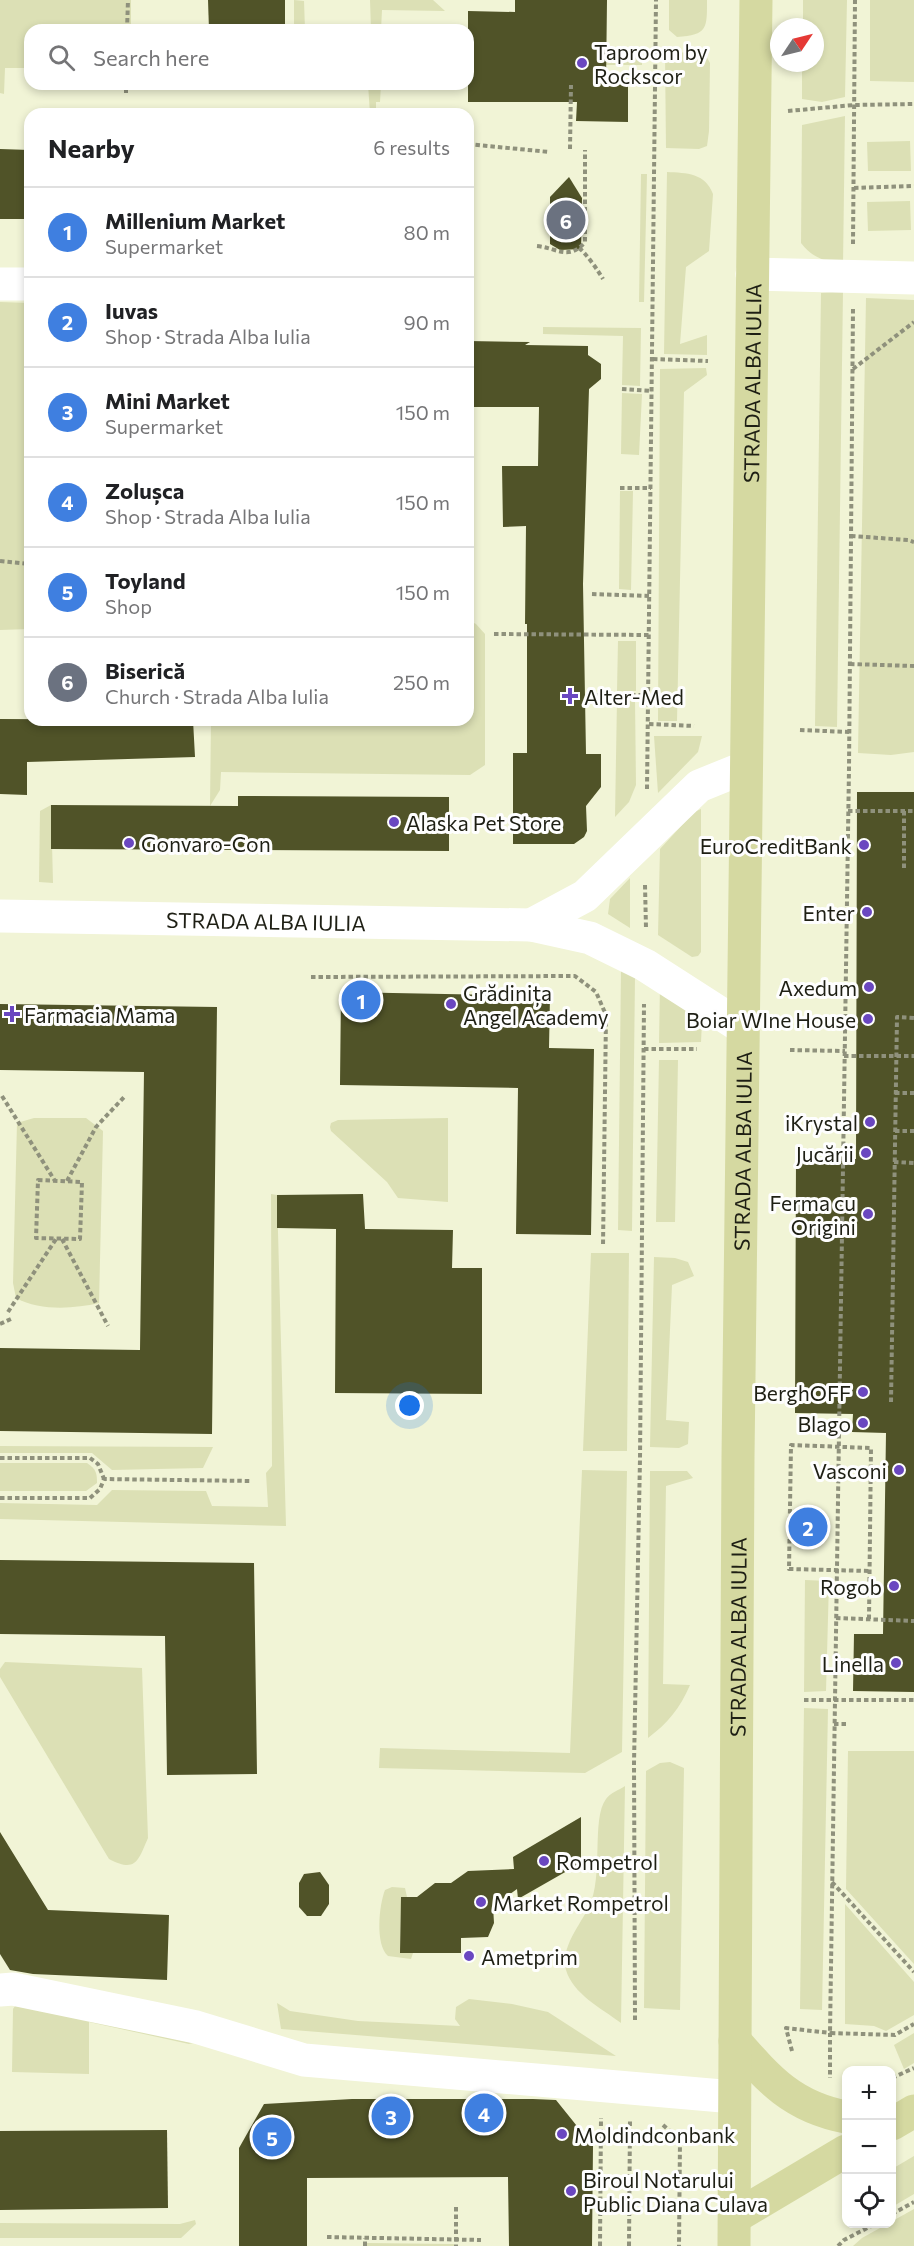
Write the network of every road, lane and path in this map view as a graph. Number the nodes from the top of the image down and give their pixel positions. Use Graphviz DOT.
graph roads {
  1 [pos="128,0"];
  2 [pos="656,0"];
  3 [pos="756,0"];
  4 [pos="855,0"];
  5 [pos="127,24"];
  6 [pos="571,85"];
  7 [pos="914,104"];
  8 [pos="854,105"];
  9 [pos="754,114"];
  10 [pos="474,145"];
  11 [pos="570,149"];
  12 [pos="585,150"];
  13 [pos="549,152"];
  14 [pos="914,186"];
  15 [pos="854,188"];
  16 [pos="537,246"];
  17 [pos="579,248"];
  18 [pos="752,274"];
  19 [pos="853,277"];
  20 [pos="914,278"];
  21 [pos="603,279"];
  22 [pos="0,284"];
  23 [pos="24,284"];
  24 [pos="914,322"];
  25 [pos="653,358"];
  26 [pos="708,361"];
  27 [pos="852,370"];
  28 [pos="622,389"];
  29 [pos="652,391"];
  30 [pos="620,488"];
  31 [pos="651,488"];
  32 [pos="851,536"];
  33 [pos="914,542"];
  34 [pos="0,561"];
  35 [pos="24,563"];
  36 [pos="592,594"];
  37 [pos="650,596"];
  38 [pos="494,634"];
  39 [pos="650,635"];
  40 [pos="850,664"];
  41 [pos="914,666"];
  42 [pos="586,695"];
  43 [pos="649,695"];
  44 [pos="649,724"];
  45 [pos="694,726"];
  46 [pos="800,730"];
  47 [pos="849,732"];
  48 [pos="746,767"];
  49 [pos="647,793"];
  50 [pos="848,811"];
  51 [pos="904,811"];
  52 [pos="914,811"];
  53 [pos="904,872"];
  54 [pos="645,878"];
  55 [pos="0,916"];
  56 [pos="531,925"];
  57 [pos="646,932"];
  58 [pos="311,977"];
  59 [pos="644,998"];
  60 [pos="914,1017"];
  61 [pos="743,1028"];
  62 [pos="644,1049"];
  63 [pos="697,1049"];
  64 [pos="790,1050"];
  65 [pos="844,1053"];
  66 [pos="896,1056"];
  67 [pos="914,1056"];
  68 [pos="895,1093"];
  69 [pos="914,1093"];
  70 [pos="2,1096"];
  71 [pos="125,1096"];
  72 [pos="895,1131"];
  73 [pos="914,1131"];
  74 [pos="894,1162"];
  75 [pos="914,1163"];
  76 [pos="55,1181"];
  77 [pos="67,1181"];
  78 [pos="56,1238"];
  79 [pos="62,1239"];
  80 [pos="603,1246"];
  81 [pos="8,1312"];
  82 [pos="12,1318"];
  83 [pos="0,1324"];
  84 [pos="108,1326"];
  85 [pos="891,1402"];
  86 [pos="838,1446"];
  87 [pos="0,1458"];
  88 [pos="104,1479"];
  89 [pos="252,1481"];
  90 [pos="0,1498"];
  91 [pos="837,1570"];
  92 [pos="869,1571"];
  93 [pos="836,1618"];
  94 [pos="869,1619"];
  95 [pos="914,1621"];
  96 [pos="804,1700"];
  97 [pos="834,1700"];
  98 [pos="914,1700"];
  99 [pos="834,1724"];
  100 [pos="849,1724"];
  101 [pos="832,1881"];
  102 [pos="914,1972"];
  103 [pos="0,1989"];
  104 [pos="635,2020"];
  105 [pos="914,2024"];
  106 [pos="786,2028"];
  107 [pos="830,2033"];
  108 [pos="735,2041"];
  109 [pos="914,2068"];
  110 [pos="896,2076"];
  111 [pos="830,2084"];
  112 [pos="734,2097"];
  113 [pos="601,2107"];
  114 [pos="914,2112"];
  115 [pos="842,2116"];
  116 [pos="655,2118"];
  117 [pos="630,2119"];
  118 [pos="896,2121"];
  119 [pos="842,2154"];
  120 [pos="914,2202"];
  121 [pos="456,2207"];
  122 [pos="896,2211"];
  123 [pos="866,2228"];
  124 [pos="735,2231"];
  125 [pos="327,2237"];
  126 [pos="365,2238"];
  127 [pos="456,2240"];
  128 [pos="482,2240"];
  129 [pos="365,2246"];
  130 [pos="456,2246"];
  131 [pos="600,2246"];
  132 [pos="629,2246"];
  133 [pos="679,2246"];
  134 [pos="838,2246"];
  1 -- 5 [label="path"];
  2 -- 25 [label="path"];
  3 -- 9 [label="main road, STRADA ALBA IULIA"];
  4 -- 8 [label="path"];
  6 -- 11 [label="path"];
  7 -- 8 [label="path"];
  8 -- 9 [label="path"];
  8 -- 15 [label="path"];
  9 -- 18 [label="main road, STRADA ALBA IULIA"];
  10 -- 13 [label="path"];
  12 -- 17 [label="path"];
  14 -- 15 [label="path"];
  15 -- 19 [label="path"];
  16 -- 17 [label="path"];
  17 -- 21 [label="path"];
  18 -- 19 [label="street"];
  18 -- 48 [label="main road, STRADA ALBA IULIA"];
  19 -- 20 [label="street"];
  19 -- 27 [label="path"];
  22 -- 23 [label="street"];
  24 -- 27 [label="path"];
  25 -- 26 [label="path"];
  25 -- 29 [label="path"];
  27 -- 32 [label="path"];
  28 -- 29 [label="path"];
  29 -- 31 [label="path"];
  30 -- 31 [label="path"];
  31 -- 37 [label="path"];
  32 -- 33 [label="path"];
  32 -- 40 [label="path"];
  34 -- 35 [label="path"];
  36 -- 37 [label="path"];
  37 -- 39 [label="path"];
  38 -- 39 [label="path"];
  39 -- 43 [label="path"];
  40 -- 41 [label="path"];
  40 -- 47 [label="path"];
  42 -- 43 [label="path"];
  43 -- 44 [label="path"];
  44 -- 45 [label="path"];
  44 -- 49 [label="path"];
  46 -- 47 [label="path"];
  47 -- 50 [label="path"];
  48 -- 56 [label="street, STRADA ALBA IULIA"];
  48 -- 61 [label="main road, STRADA ALBA IULIA"];
  50 -- 51 [label="path"];
  50 -- 65 [label="path"];
  51 -- 52 [label="path"];
  51 -- 53 [label="path"];
  54 -- 57 [label="path"];
  55 -- 56 [label="street, STRADA ALBA IULIA"];
  56 -- 61 [label="street, STRADA ALBA IULIA"];
  58 -- 80 [label="path"];
  59 -- 62 [label="path"];
  60 -- 66 [label="path"];
  61 -- 108 [label="main road, STRADA ALBA IULIA"];
  62 -- 63 [label="path"];
  62 -- 104 [label="path"];
  64 -- 65 [label="path"];
  65 -- 66 [label="path"];
  65 -- 86 [label="path"];
  66 -- 67 [label="path"];
  66 -- 68 [label="path"];
  68 -- 69 [label="path"];
  68 -- 72 [label="path"];
  70 -- 76 [label="path"];
  71 -- 77 [label="path"];
  72 -- 73 [label="path"];
  72 -- 74 [label="path"];
  74 -- 75 [label="path"];
  74 -- 85 [label="path"];
  76 -- 77 [label="path"];
  76 -- 78 [label="path"];
  77 -- 79 [label="path"];
  78 -- 79 [label="path"];
  78 -- 81 [label="path"];
  79 -- 84 [label="path"];
  82 -- 83 [label="path"];
  86 -- 91 [label="path"];
  86 -- 91 [label="path"];
  86 -- 92 [label="path"];
  87 -- 88 [label="path"];
  88 -- 89 [label="path"];
  88 -- 90 [label="path"];
  91 -- 92 [label="path"];
  91 -- 93 [label="path"];
  92 -- 94 [label="path"];
  93 -- 94 [label="path"];
  93 -- 97 [label="path"];
  94 -- 95 [label="path"];
  96 -- 97 [label="path"];
  97 -- 98 [label="path"];
  97 -- 99 [label="path"];
  99 -- 100 [label="path"];
  99 -- 101 [label="path"];
  101 -- 102 [label="path"];
  101 -- 107 [label="path"];
  103 -- 112 [label="street"];
  105 -- 107 [label="path"];
  106 -- 107 [label="path"];
  107 -- 111 [label="path"];
  108 -- 112 [label="main road, STRADA ALBA IULIA"];
  108 -- 115 [label="main road"];
  109 -- 110 [label="path"];
  112 -- 124 [label="main road, STRADA ALBA IULIA"];
  113 -- 131 [label="path"];
  114 -- 118 [label="main road"];
  116 -- 133 [label="path"];
  117 -- 132 [label="path"];
  119 -- 124 [label="main road"];
  120 -- 122 [label="path"];
  121 -- 127 [label="path"];
  123 -- 134 [label="path"];
  125 -- 126 [label="path"];
  126 -- 127 [label="path"];
  126 -- 129 [label="path"];
  127 -- 128 [label="path"];
  127 -- 130 [label="path"];
}
